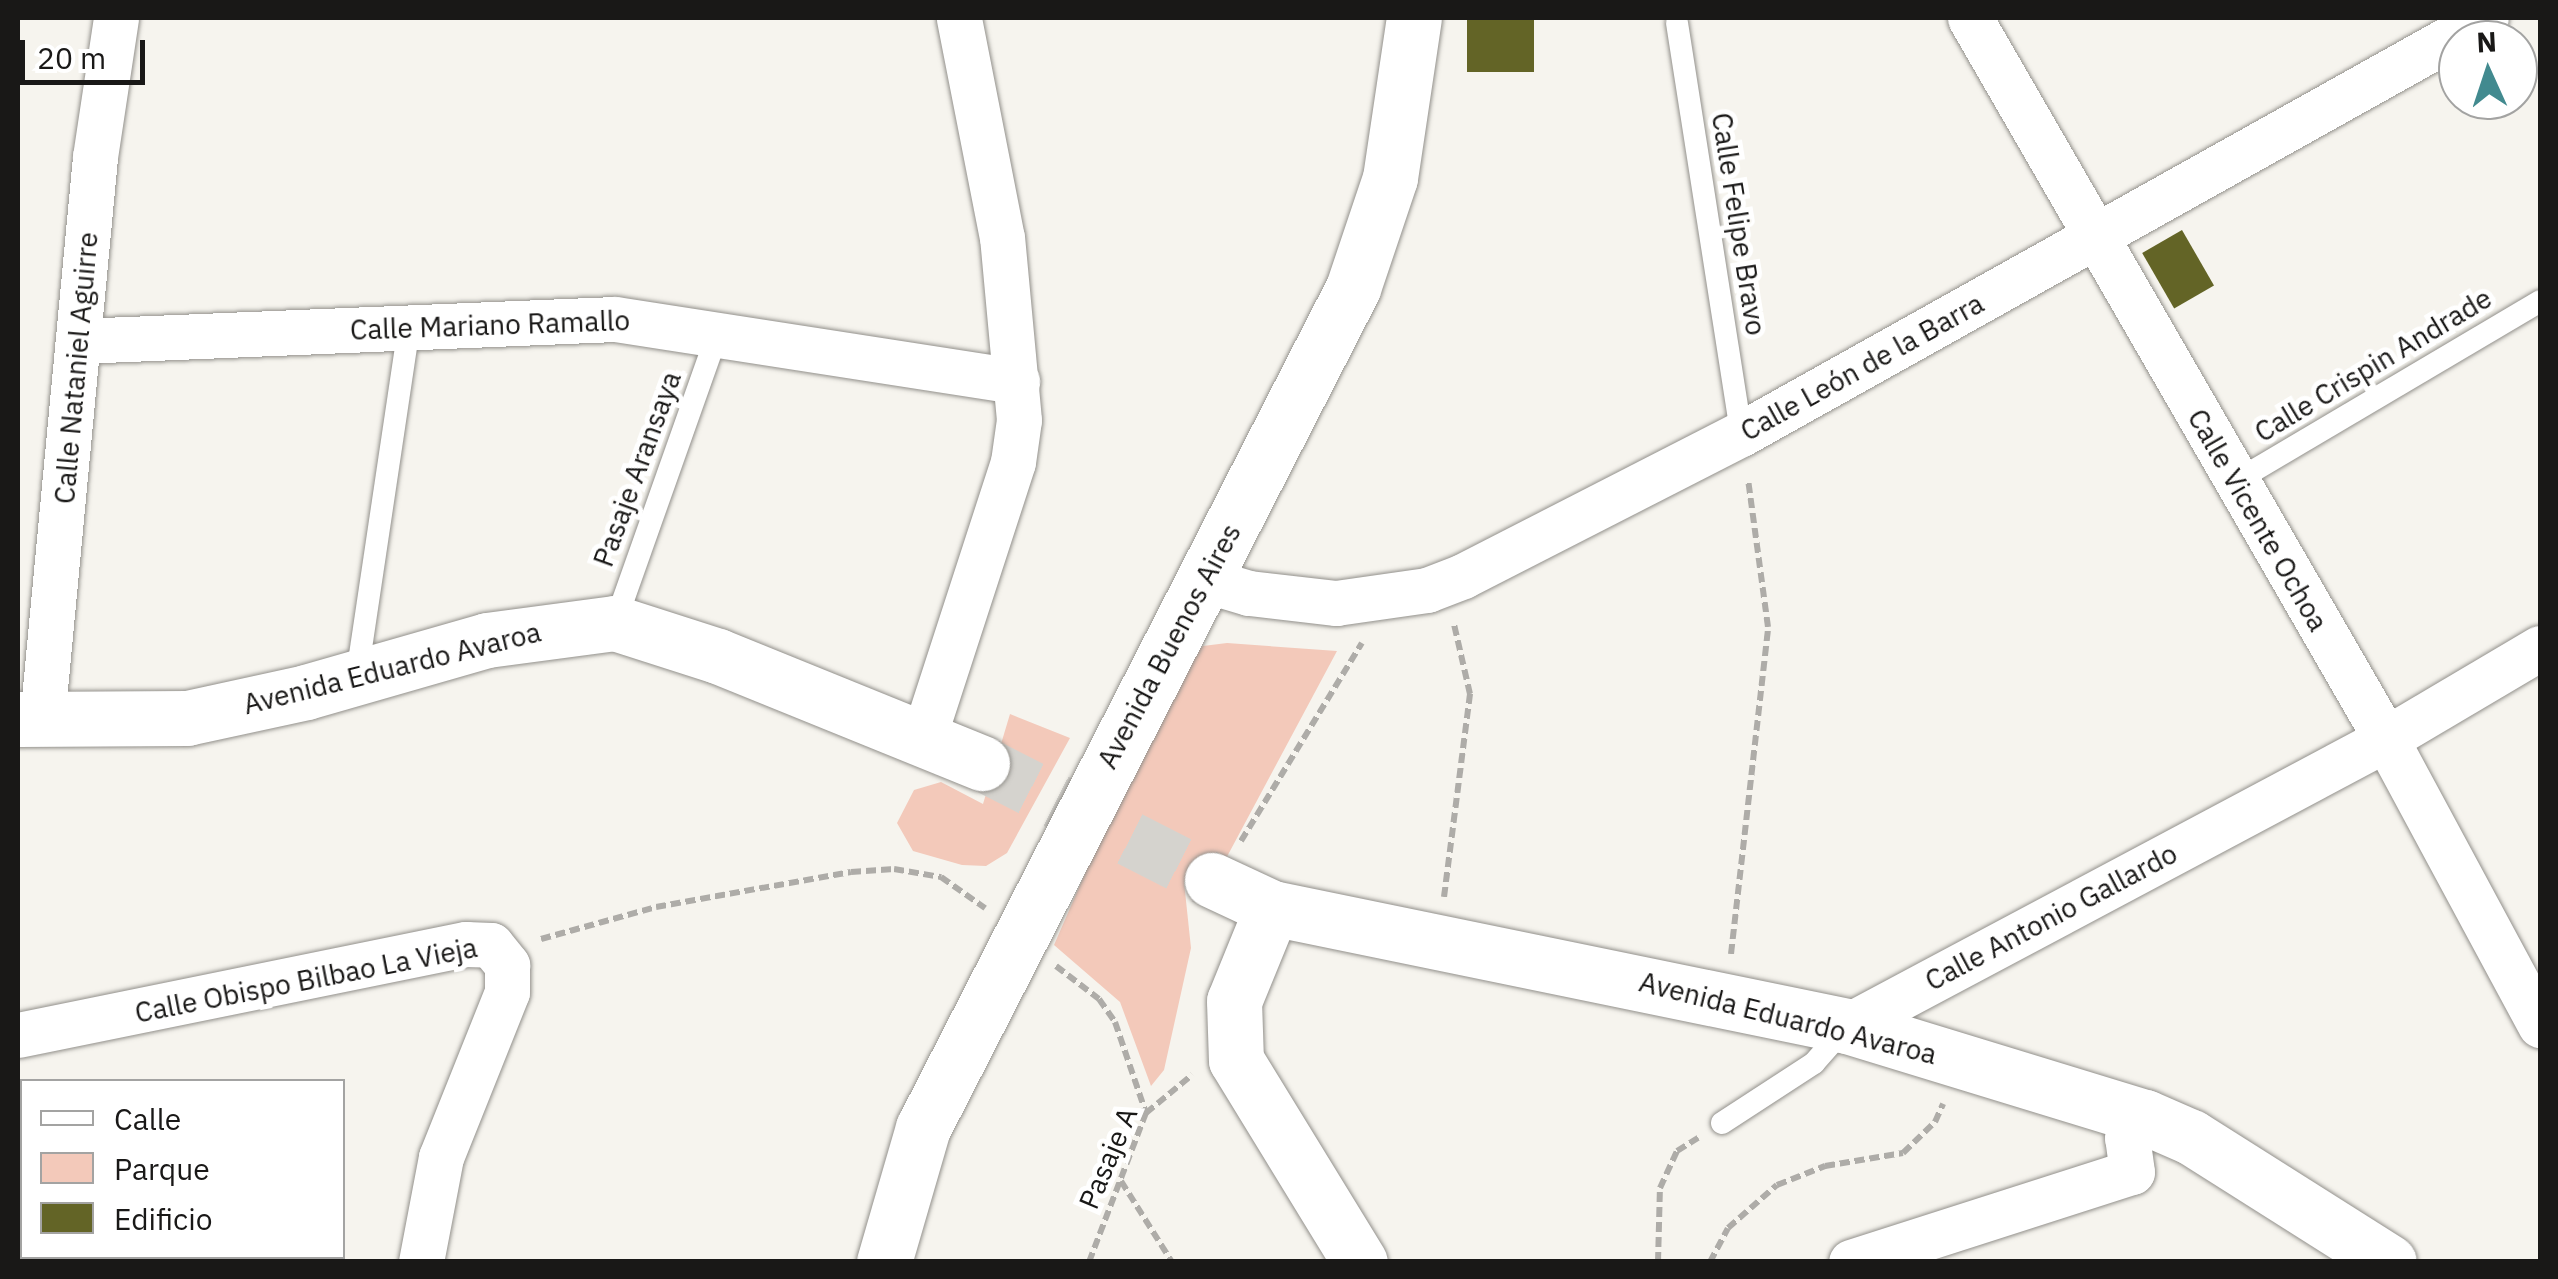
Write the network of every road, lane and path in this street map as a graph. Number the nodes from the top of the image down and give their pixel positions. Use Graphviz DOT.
graph roads {
  1 [pos="116,18"];
  2 [pos="959,18"];
  3 [pos="1414,18"];
  4 [pos="1970,18"];
  5 [pos="2486,18"];
  6 [pos="1677,23"];
  7 [pos="2096,240"];
  8 [pos="2540,301"];
  9 [pos="409,326"];
  10 [pos="717,335"];
  11 [pos="79,340"];
  12 [pos="1017,381"];
  13 [pos="1741,434"];
  14 [pos="2236,481"];
  15 [pos="1205,580"];
  16 [pos="615,623"];
  17 [pos="1435,626"];
  18 [pos="1366,637"];
  19 [pos="2540,648"];
  20 [pos="357,675"];
  21 [pos="30,719"];
  22 [pos="923,739"];
  23 [pos="2386,739"];
  24 [pos="982,763"];
  25 [pos="940,877"];
  26 [pos="1214,881"];
  27 [pos="1272,908"];
  28 [pos="1020,932"];
  29 [pos="1440,943"];
  30 [pos="503,956"];
  31 [pos="1726,996"];
  32 [pos="2540,1025"];
  33 [pos="1847,1026"];
  34 [pos="18,1035"];
  35 [pos="1236,1060"];
  36 [pos="1948,1094"];
  37 [pos="1146,1114"];
  38 [pos="2145,1117"];
  39 [pos="1722,1123"];
  40 [pos="1122,1181"];
  41 [pos="420,1262"];
  42 [pos="884,1262"];
  43 [pos="1090,1262"];
  44 [pos="1172,1262"];
  45 [pos="1360,1262"];
  46 [pos="1658,1262"];
  47 [pos="1710,1262"];
  48 [pos="1851,1262"];
  49 [pos="2389,1262"];
  1 -- 11 [label="street, Calle Nataniel Aguirre"];
  2 -- 12 [label="street"];
  3 -- 15 [label="street, Avenida Buenos Aires"];
  4 -- 7 [label="street, Calle Vicente Ochoa"];
  5 -- 7 [label="street, Calle León de la Barra"];
  6 -- 13 [label="lane, Calle Felipe Bravo"];
  7 -- 13 [label="street, Calle León de la Barra"];
  7 -- 14 [label="street, Calle Vicente Ochoa"];
  8 -- 14 [label="lane, Calle Crispin Andrade"];
  9 -- 10 [label="street, Calle Mariano Ramallo"];
  9 -- 11 [label="street, Calle Mariano Ramallo"];
  9 -- 20 [label="lane"];
  10 -- 12 [label="street, Calle Mariano Ramallo"];
  10 -- 16 [label="lane, Pasaje Aransaya"];
  11 -- 21 [label="street, Calle Nataniel Aguirre"];
  12 -- 22 [label="street"];
  13 -- 15 [label="street, Calle León de la Barra"];
  13 -- 31 [label="path"];
  14 -- 23 [label="street, Calle Vicente Ochoa"];
  15 -- 28 [label="street, Avenida Buenos Aires"];
  16 -- 20 [label="street, Avenida Eduardo Avaroa"];
  16 -- 22 [label="street, Avenida Eduardo Avaroa"];
  17 -- 29 [label="path"];
  18 -- 26 [label="path"];
  19 -- 23 [label="street, Calle Antonio Gallardo"];
  20 -- 21 [label="street, Avenida Eduardo Avaroa"];
  22 -- 24 [label="street, Avenida Eduardo Avaroa"];
  23 -- 32 [label="street, Calle Vicente Ochoa"];
  23 -- 33 [label="street, Calle Antonio Gallardo"];
  25 -- 30 [label="path, Calle Obispo Bilbao La Vieja"];
  26 -- 27 [label="street, Avenida Eduardo Avaroa"];
  27 -- 29 [label="street, Avenida Eduardo Avaroa"];
  27 -- 35 [label="street"];
  28 -- 37 [label="path"];
  28 -- 42 [label="street, Avenida Buenos Aires"];
  29 -- 31 [label="street, Avenida Eduardo Avaroa"];
  30 -- 34 [label="street, Calle Obispo Bilbao La Vieja"];
  30 -- 41 [label="street"];
  31 -- 33 [label="street, Avenida Eduardo Avaroa"];
  33 -- 38 [label="street, Avenida Eduardo Avaroa"];
  33 -- 39 [label="lane, Calle Antonio Gallardo"];
  35 -- 37 [label="path, Pasaje A"];
  35 -- 45 [label="street"];
  36 -- 47 [label="path"];
  37 -- 40 [label="path, Pasaje A"];
  38 -- 48 [label="street"];
  38 -- 49 [label="street, Avenida Eduardo Avaroa"];
  39 -- 46 [label="path"];
  40 -- 43 [label="path, Pasaje A"];
  40 -- 44 [label="path"];
}
